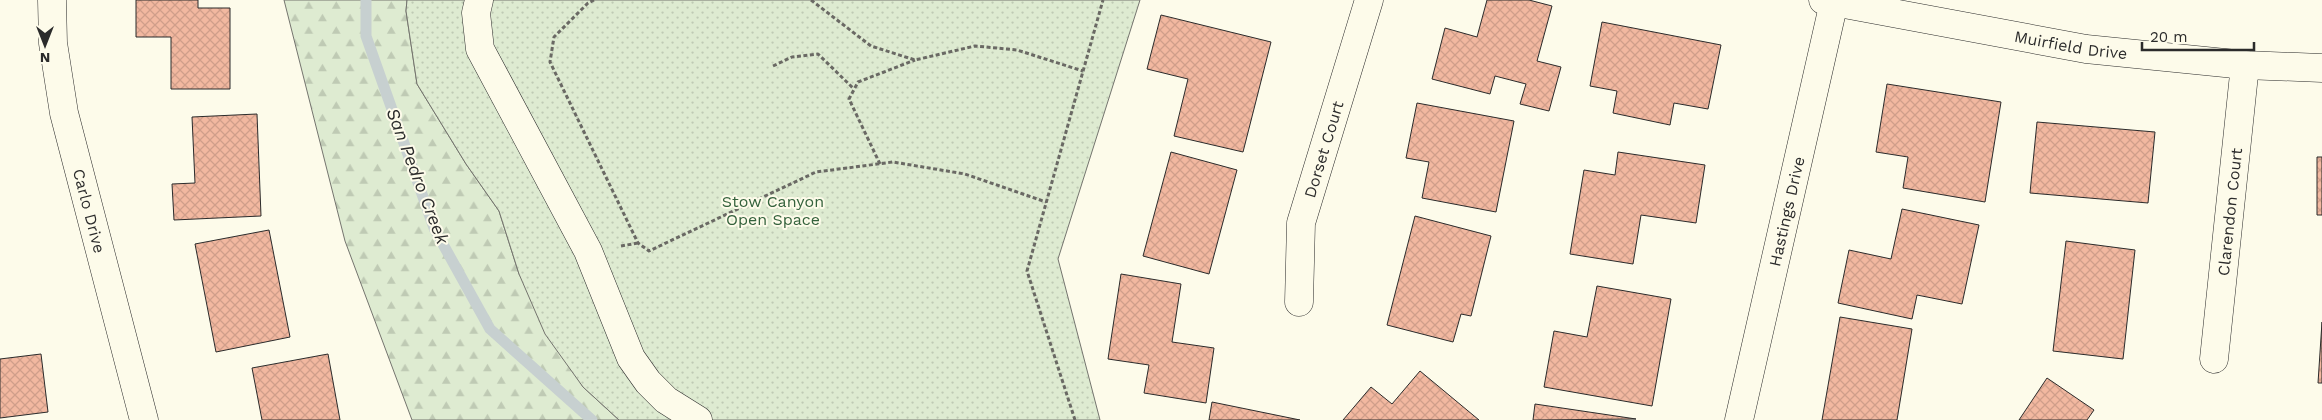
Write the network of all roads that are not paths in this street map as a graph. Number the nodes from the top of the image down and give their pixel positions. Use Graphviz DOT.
graph roads {
  1 [pos="52,0"];
  2 [pos="479,0"];
  3 [pos="1369,0"];
  4 [pos="1828,1"];
  5 [pos="2245,65"];
  6 [pos="2322,68"];
  7 [pos="1299,302"];
  8 [pos="2214,359"];
  9 [pos="144,420"];
  10 [pos="698,420"];
  11 [pos="1739,420"];
  1 -- 9 [label="street, Carlo Drive"];
  2 -- 10 [label="street"];
  3 -- 7 [label="street, Dorset Court"];
  4 -- 5 [label="street, Muirfield Drive"];
  4 -- 11 [label="street, Hastings Drive"];
  5 -- 6 [label="street, Muirfield Drive"];
  5 -- 8 [label="street, Clarendon Court"];
}
